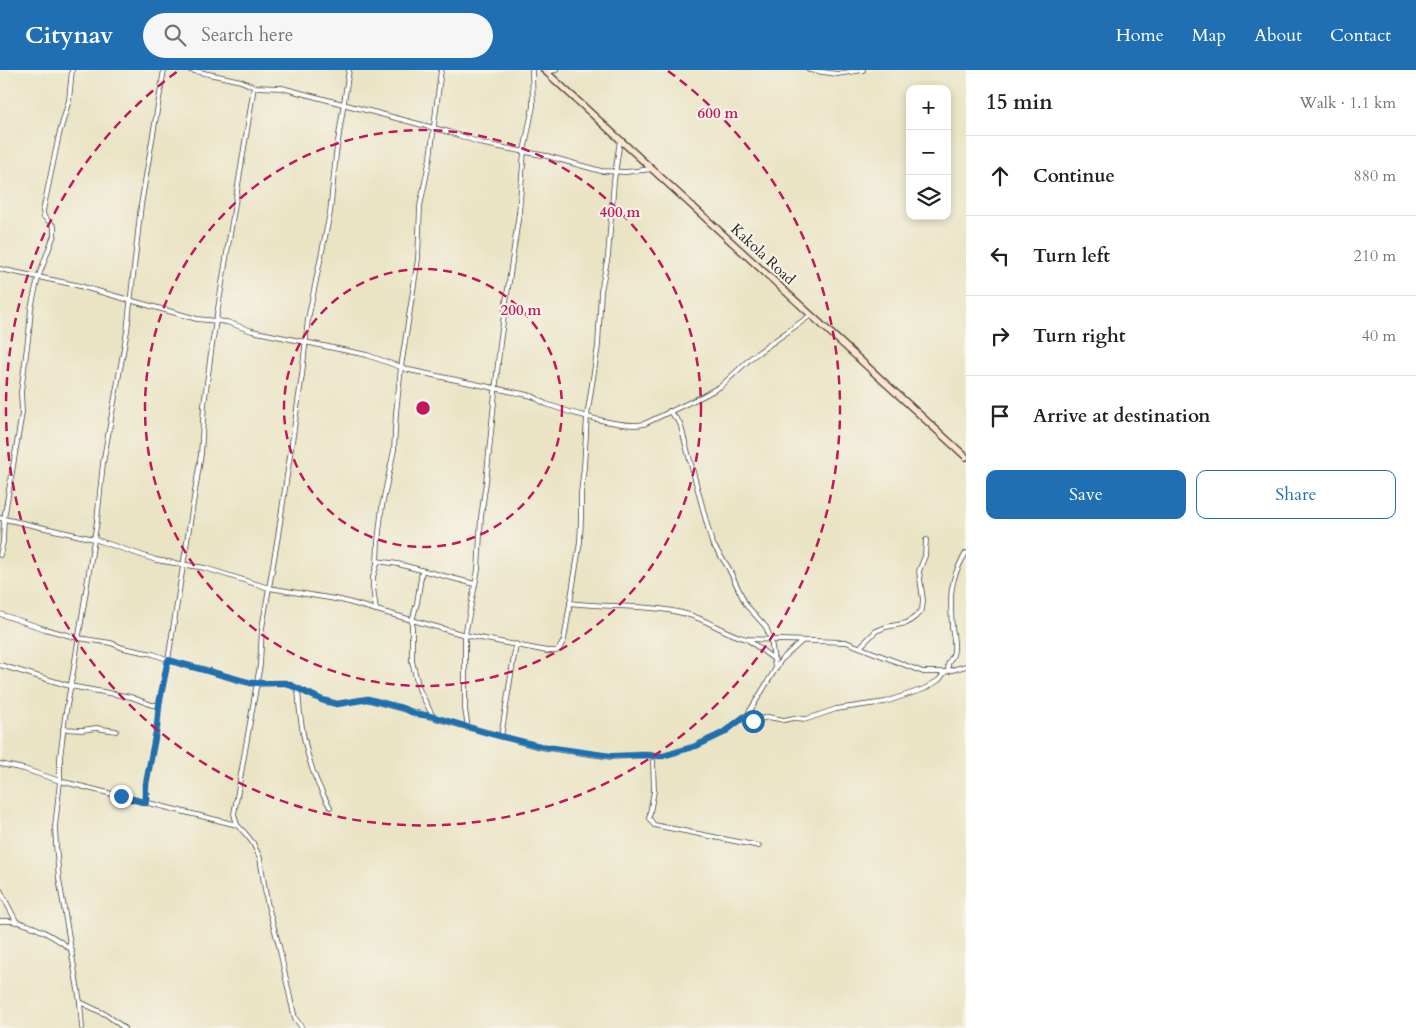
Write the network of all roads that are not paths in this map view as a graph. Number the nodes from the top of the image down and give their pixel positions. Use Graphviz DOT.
graph roads {
  1 [pos="72,70"];
  2 [pos="164,70"];
  3 [pos="190,70"];
  4 [pos="349,70"];
  5 [pos="441,70"];
  6 [pos="532,70"];
  7 [pos="556,70"];
  8 [pos="809,70"];
  9 [pos="863,70"];
  10 [pos="545,71"];
  11 [pos="254,87"];
  12 [pos="343,104"];
  13 [pos="432,128"];
  14 [pos="620,140"];
  15 [pos="524,151"];
  16 [pos="652,169"];
  17 [pos="615,172"];
  18 [pos="0,269"];
  19 [pos="38,278"];
  20 [pos="129,300"];
  21 [pos="811,315"];
  22 [pos="216,320"];
  23 [pos="306,343"];
  24 [pos="401,367"];
  25 [pos="496,389"];
  26 [pos="669,411"];
  27 [pos="587,416"];
  28 [pos="966,457"];
  29 [pos="2,518"];
  30 [pos="94,540"];
  31 [pos="926,540"];
  32 [pos="966,553"];
  33 [pos="0,556"];
  34 [pos="378,561"];
  35 [pos="182,565"];
  36 [pos="422,571"];
  37 [pos="475,584"];
  38 [pos="269,588"];
  39 [pos="570,603"];
  40 [pos="376,610"];
  41 [pos="0,614"];
  42 [pos="412,621"];
  43 [pos="465,635"];
  44 [pos="78,638"];
  45 [pos="746,639"];
  46 [pos="771,640"];
  47 [pos="802,642"];
  48 [pos="516,644"];
  49 [pos="860,646"];
  50 [pos="168,660"];
  51 [pos="774,660"];
  52 [pos="0,665"];
  53 [pos="966,666"];
  54 [pos="776,669"];
  55 [pos="947,671"];
  56 [pos="256,684"];
  57 [pos="70,686"];
  58 [pos="298,690"];
  59 [pos="159,704"];
  60 [pos="433,717"];
  61 [pos="744,717"];
  62 [pos="468,728"];
  63 [pos="63,729"];
  64 [pos="116,731"];
  65 [pos="501,737"];
  66 [pos="653,761"];
  67 [pos="0,764"];
  68 [pos="60,781"];
  69 [pos="146,803"];
  70 [pos="330,807"];
  71 [pos="237,825"];
  72 [pos="758,846"];
  73 [pos="0,890"];
  74 [pos="0,921"];
  75 [pos="16,921"];
  76 [pos="72,950"];
  77 [pos="80,1002"];
  78 [pos="82,1028"];
  79 [pos="124,1028"];
  80 [pos="302,1028"];
  1 -- 19 [label="street"];
  2 -- 20 [label="street"];
  3 -- 11 [label="street"];
  4 -- 12 [label="street"];
  5 -- 13 [label="street"];
  6 -- 15 [label="street"];
  7 -- 10 [label="street"];
  8 -- 9 [label="street"];
  10 -- 14 [label="main road, Kakola Road"];
  11 -- 12 [label="street"];
  11 -- 22 [label="street"];
  12 -- 13 [label="street"];
  12 -- 23 [label="street"];
  13 -- 15 [label="street"];
  13 -- 24 [label="street"];
  14 -- 16 [label="main road, Kakola Road"];
  14 -- 17 [label="street"];
  15 -- 17 [label="street"];
  15 -- 25 [label="street"];
  16 -- 17 [label="street"];
  16 -- 21 [label="main road, Kakola Road"];
  17 -- 27 [label="street"];
  18 -- 19 [label="street"];
  19 -- 20 [label="street"];
  19 -- 29 [label="street"];
  20 -- 22 [label="street"];
  20 -- 30 [label="street"];
  21 -- 26 [label="street"];
  21 -- 28 [label="main road, Kakola Road"];
  22 -- 23 [label="street"];
  22 -- 35 [label="street"];
  23 -- 24 [label="street"];
  23 -- 38 [label="street"];
  24 -- 25 [label="street"];
  24 -- 34 [label="street"];
  25 -- 27 [label="street"];
  25 -- 37 [label="street"];
  26 -- 27 [label="street"];
  26 -- 46 [label="street"];
  27 -- 39 [label="street"];
  29 -- 30 [label="street"];
  29 -- 33 [label="street"];
  30 -- 35 [label="street"];
  30 -- 44 [label="street"];
  31 -- 49 [label="street"];
  32 -- 55 [label="street"];
  34 -- 36 [label="street"];
  34 -- 40 [label="street"];
  35 -- 38 [label="street"];
  35 -- 50 [label="street"];
  36 -- 37 [label="street"];
  36 -- 42 [label="street"];
  37 -- 43 [label="street"];
  38 -- 40 [label="street"];
  38 -- 56 [label="street"];
  39 -- 45 [label="street"];
  39 -- 48 [label="street"];
  40 -- 42 [label="street"];
  41 -- 44 [label="street"];
  42 -- 43 [label="street"];
  42 -- 60 [label="street"];
  43 -- 48 [label="street"];
  43 -- 62 [label="street"];
  44 -- 50 [label="street"];
  44 -- 57 [label="street"];
  45 -- 46 [label="street"];
  45 -- 51 [label="street"];
  46 -- 47 [label="street"];
  46 -- 51 [label="street"];
  47 -- 49 [label="street"];
  47 -- 54 [label="street"];
  48 -- 65 [label="street"];
  49 -- 55 [label="street"];
  50 -- 56 [label="street"];
  50 -- 59 [label="street"];
  51 -- 54 [label="street"];
  52 -- 57 [label="street"];
  53 -- 55 [label="street"];
  54 -- 61 [label="street"];
  55 -- 61 [label="street"];
  56 -- 58 [label="street"];
  56 -- 71 [label="street"];
  57 -- 59 [label="street"];
  57 -- 63 [label="street"];
  58 -- 60 [label="street"];
  58 -- 70 [label="street"];
  59 -- 69 [label="street"];
  60 -- 62 [label="street"];
  61 -- 65 [label="street"];
  62 -- 65 [label="street"];
  63 -- 64 [label="street"];
  63 -- 68 [label="street"];
  66 -- 72 [label="street"];
  67 -- 68 [label="street"];
  68 -- 69 [label="street"];
  68 -- 76 [label="street"];
  69 -- 71 [label="street"];
  71 -- 80 [label="street"];
  73 -- 75 [label="street"];
  74 -- 75 [label="street"];
  75 -- 76 [label="street"];
  76 -- 77 [label="street"];
  77 -- 78 [label="street"];
  77 -- 79 [label="street"];
}
